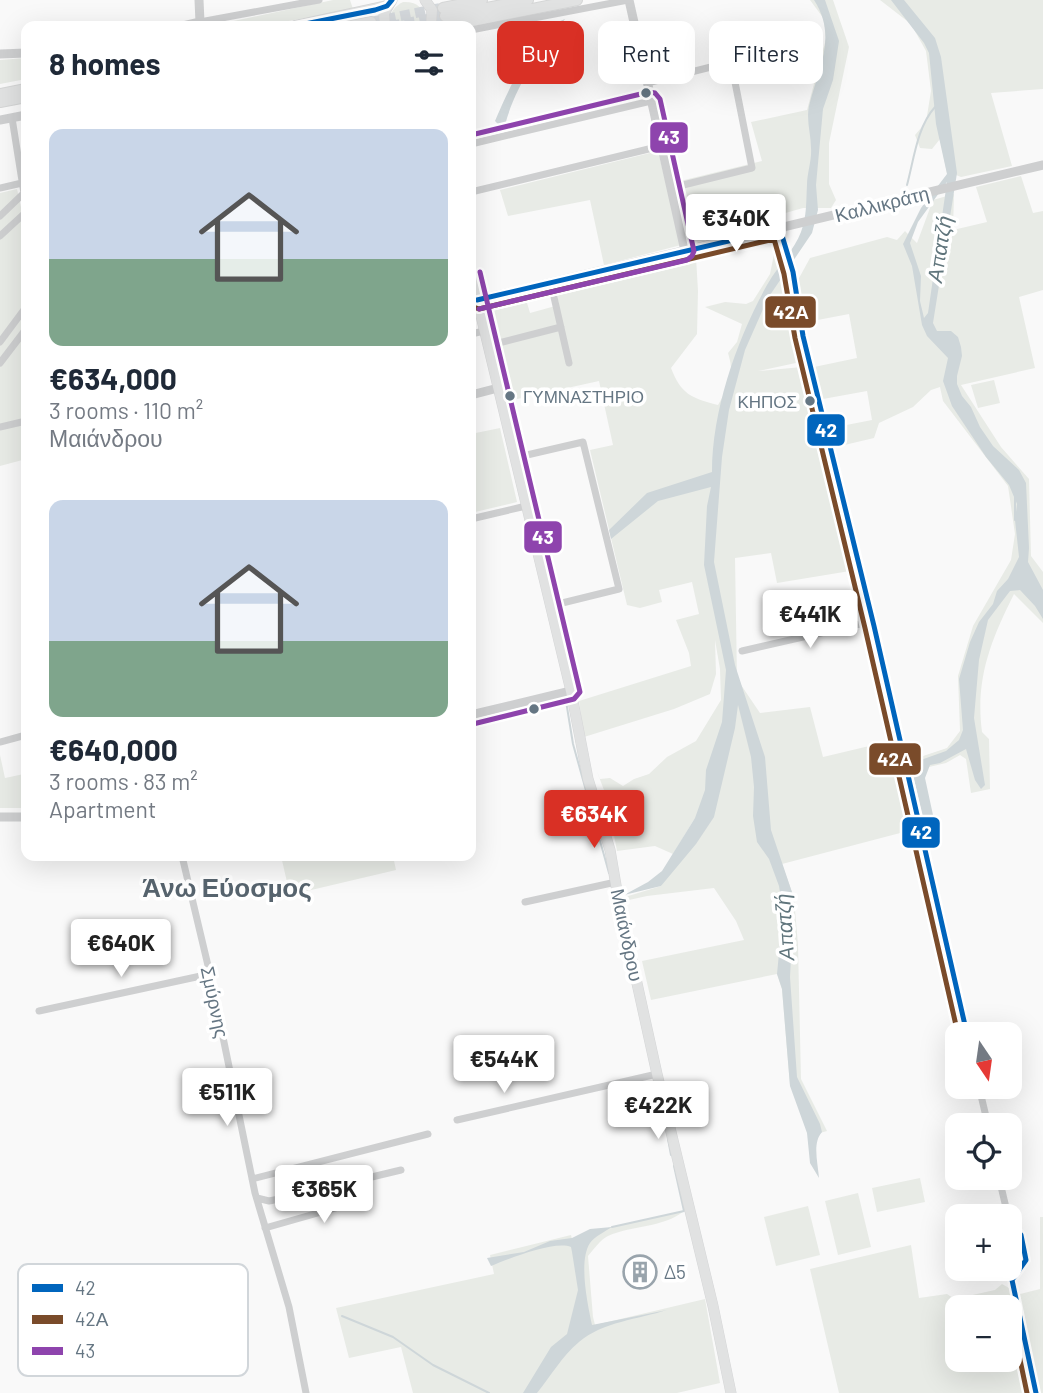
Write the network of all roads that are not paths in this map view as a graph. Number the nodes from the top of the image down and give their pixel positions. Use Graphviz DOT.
graph roads {
  1 [pos="199,0"];
  2 [pos="318,0"];
  3 [pos="425,0"];
  4 [pos="482,0"];
  5 [pos="528,0"];
  6 [pos="577,0"];
  7 [pos="628,0"];
  8 [pos="386,2"];
  9 [pos="445,17"];
  10 [pos="200,21"];
  11 [pos="205,21"];
  12 [pos="320,21"];
  13 [pos="385,21"];
  14 [pos="431,21"];
  15 [pos="633,21"];
  16 [pos="476,29"];
  17 [pos="21,53"];
  18 [pos="0,54"];
  19 [pos="647,84"];
  20 [pos="736,84"];
  21 [pos="21,90"];
  22 [pos="0,94"];
  23 [pos="21,98"];
  24 [pos="651,101"];
  25 [pos="0,102"];
  26 [pos="21,116"];
  27 [pos="12,118"];
  28 [pos="0,120"];
  29 [pos="476,143"];
  30 [pos="661,146"];
  31 [pos="1043,165"];
  32 [pos="21,176"];
  33 [pos="21,183"];
  34 [pos="0,188"];
  35 [pos="671,188"];
  36 [pos="476,191"];
  37 [pos="21,196"];
  38 [pos="0,216"];
  39 [pos="21,217"];
  40 [pos="780,229"];
  41 [pos="0,236"];
  42 [pos="685,251"];
  43 [pos="551,284"];
  44 [pos="476,296"];
  45 [pos="477,300"];
  46 [pos="21,314"];
  47 [pos="561,327"];
  48 [pos="484,331"];
  49 [pos="476,333"];
  50 [pos="21,335"];
  51 [pos="0,342"];
  52 [pos="487,346"];
  53 [pos="0,363"];
  54 [pos="569,363"];
  55 [pos="498,388"];
  56 [pos="476,394"];
  57 [pos="21,422"];
  58 [pos="0,428"];
  59 [pos="514,458"];
  60 [pos="526,506"];
  61 [pos="476,518"];
  62 [pos="550,606"];
  63 [pos="873,621"];
  64 [pos="742,651"];
  65 [pos="571,691"];
  66 [pos="476,714"];
  67 [pos="21,736"];
  68 [pos="0,742"];
  69 [pos="0,817"];
  70 [pos="21,817"];
  71 [pos="183,861"];
  72 [pos="615,883"];
  73 [pos="525,902"];
  74 [pos="210,974"];
  75 [pos="39,1011"];
  76 [pos="964,1022"];
  77 [pos="657,1074"];
  78 [pos="457,1120"];
  79 [pos="428,1135"];
  80 [pos="401,1170"];
  81 [pos="252,1178"];
  82 [pos="351,1182"];
  83 [pos="257,1198"];
  84 [pos="265,1228"];
  85 [pos="306,1393"];
  86 [pos="731,1393"];
  1 -- 10 [label="street"];
  2 -- 11 [label="street"];
  3 -- 14 [label="main road"];
  4 -- 9 [label="highway"];
  5 -- 9 [label="highway"];
  6 -- 9 [label="highway"];
  7 -- 15 [label="street"];
  7 -- 16 [label="street"];
  8 -- 12 [label="highway"];
  8 -- 13 [label="main road"];
  17 -- 18 [label="street"];
  19 -- 24 [label="street"];
  20 -- 35 [label="street"];
  21 -- 22 [label="highway"];
  23 -- 25 [label="highway"];
  24 -- 29 [label="street"];
  24 -- 30 [label="street"];
  26 -- 27 [label="street"];
  27 -- 28 [label="street"];
  27 -- 32 [label="street"];
  30 -- 35 [label="street"];
  30 -- 36 [label="street"];
  31 -- 40 [label="street, Καλλικράτη"];
  33 -- 34 [label="street"];
  35 -- 42 [label="street"];
  37 -- 38 [label="street"];
  39 -- 41 [label="street"];
  40 -- 42 [label="street, Καλλικράτη"];
  40 -- 63 [label="street"];
  42 -- 43 [label="street, Καλλικράτη"];
  43 -- 45 [label="street, Καλλικράτη"];
  43 -- 47 [label="street"];
  44 -- 45 [label="main road, Μαιάνδρου"];
  45 -- 48 [label="main road, Μαιάνδρου"];
  46 -- 51 [label="street"];
  47 -- 52 [label="street"];
  47 -- 54 [label="street"];
  48 -- 49 [label="street"];
  48 -- 52 [label="main road, Μαιάνδρου"];
  50 -- 53 [label="street"];
  52 -- 55 [label="main road, Μαιάνδρου"];
  55 -- 56 [label="street"];
  55 -- 59 [label="main road, Μαιάνδρου"];
  57 -- 58 [label="street"];
  59 -- 60 [label="main road, Μαιάνδρου"];
  59 -- 62 [label="street"];
  60 -- 61 [label="street"];
  60 -- 62 [label="main road, Μαιάνδρου"];
  62 -- 65 [label="main road, Μαιάνδρου"];
  63 -- 64 [label="street"];
  63 -- 76 [label="street"];
  65 -- 66 [label="street"];
  65 -- 72 [label="main road, Μαιάνδρου"];
  67 -- 68 [label="street"];
  69 -- 70 [label="street"];
  71 -- 74 [label="street, Σμύρνης"];
  72 -- 73 [label="street"];
  72 -- 77 [label="main road, Μαιάνδρου"];
  74 -- 75 [label="street"];
  74 -- 81 [label="street, Σμύρνης"];
  77 -- 78 [label="street"];
  77 -- 86 [label="main road, Μαιάνδρου"];
  79 -- 81 [label="street"];
  80 -- 82 [label="street"];
  81 -- 83 [label="street, Σμύρνης"];
  82 -- 83 [label="street"];
  82 -- 84 [label="street"];
  83 -- 84 [label="street, Σμύρνης"];
  84 -- 85 [label="street, Σμύρνης"];
}
